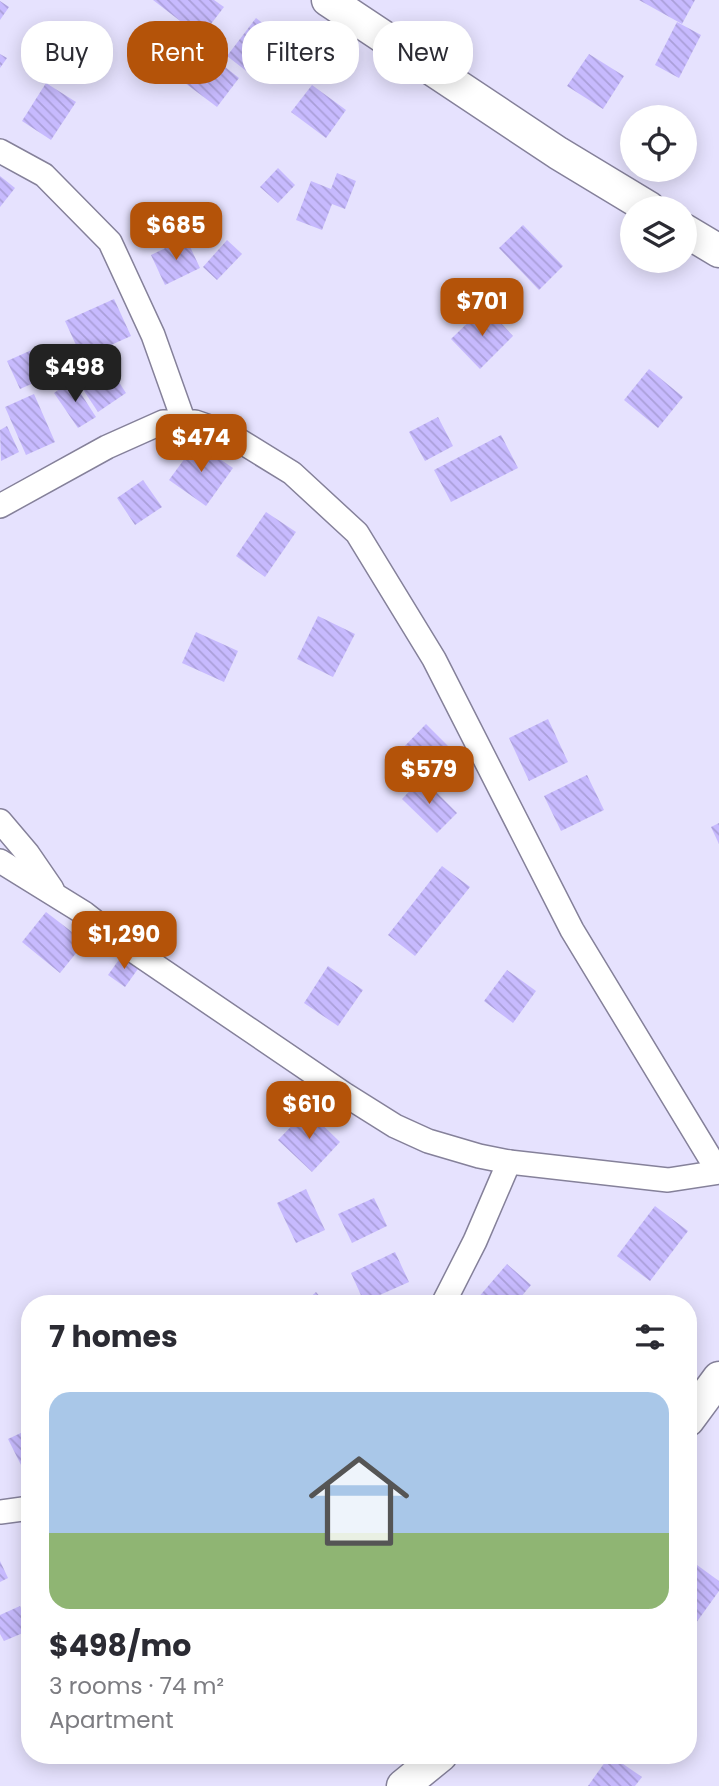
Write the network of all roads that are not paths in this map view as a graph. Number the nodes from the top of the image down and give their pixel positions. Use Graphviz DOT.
graph roads {
  1 [pos="328,0"];
  2 [pos="0,150"];
  3 [pos="629,196"];
  4 [pos="697,238"];
  5 [pos="719,251"];
  6 [pos="184,422"];
  7 [pos="0,506"];
  8 [pos="0,821"];
  9 [pos="0,861"];
  10 [pos="55,895"];
  11 [pos="509,1162"];
  12 [pos="718,1171"];
  13 [pos="448,1295"];
  14 [pos="719,1378"];
  15 [pos="697,1408"];
  16 [pos="21,1509"];
  17 [pos="0,1512"];
  18 [pos="430,1764"];
  19 [pos="403,1786"];
  1 -- 3 [label="street"];
  2 -- 6 [label="street"];
  4 -- 5 [label="street"];
  6 -- 7 [label="street"];
  6 -- 12 [label="street"];
  8 -- 10 [label="street"];
  9 -- 10 [label="street"];
  10 -- 11 [label="street"];
  11 -- 12 [label="street"];
  11 -- 13 [label="street"];
  14 -- 15 [label="street"];
  16 -- 17 [label="street"];
  18 -- 19 [label="street"];
}
